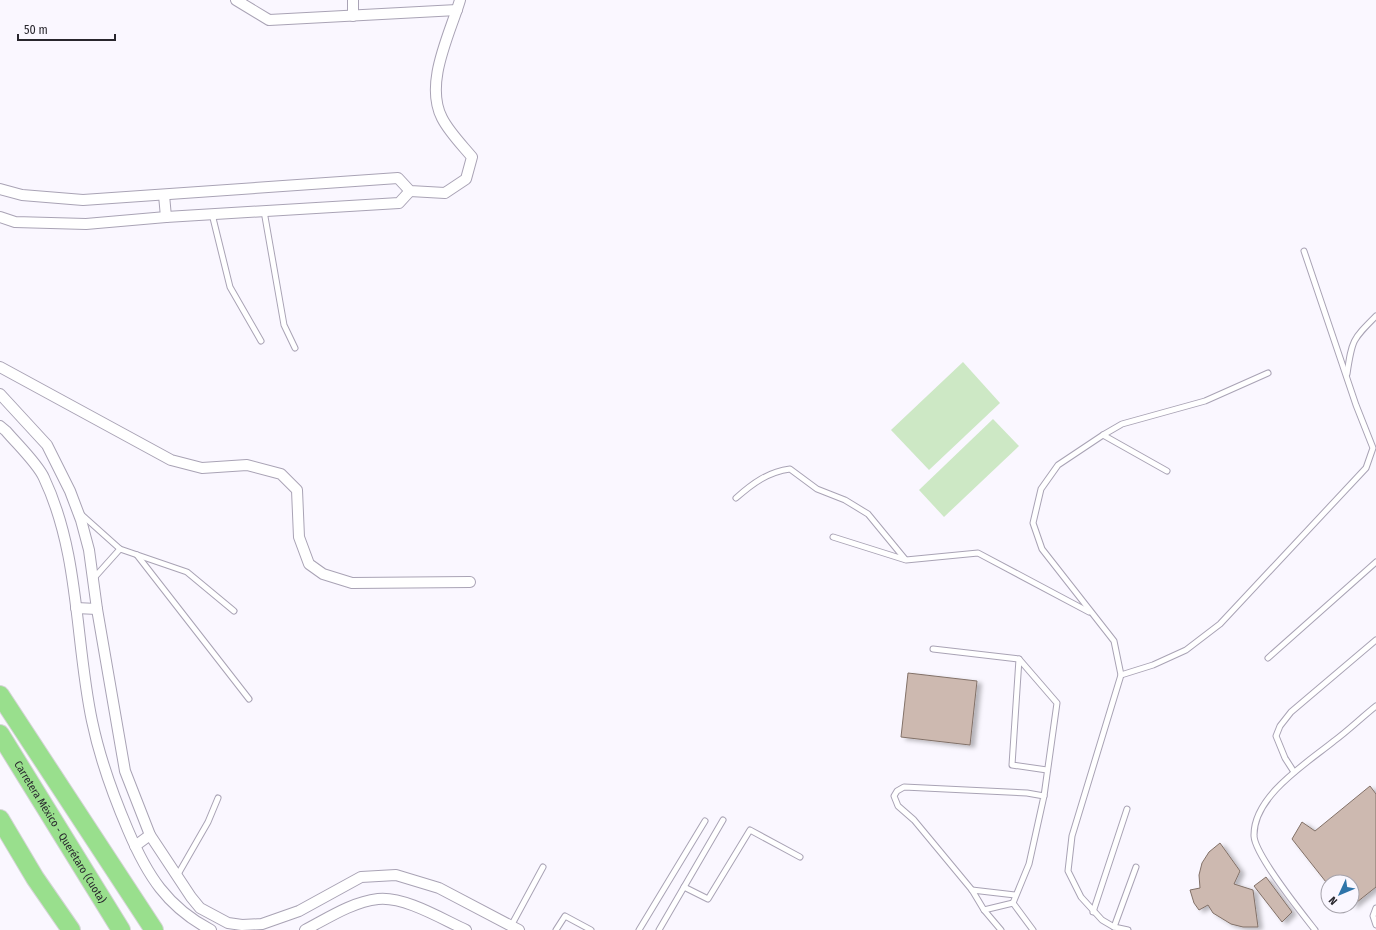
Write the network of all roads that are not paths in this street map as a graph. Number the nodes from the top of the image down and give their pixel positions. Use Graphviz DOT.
graph roads {
  1 [pos="236,0"];
  2 [pos="353,0"];
  3 [pos="254,5"];
  4 [pos="459,5"];
  5 [pos="353,16"];
  6 [pos="0,189"];
  7 [pos="410,191"];
  8 [pos="164,195"];
  9 [pos="264,211"];
  10 [pos="212,214"];
  11 [pos="0,217"];
  12 [pos="166,217"];
  13 [pos="1304,251"];
  14 [pos="1376,316"];
  15 [pos="261,341"];
  16 [pos="295,348"];
  17 [pos="0,367"];
  18 [pos="1268,373"];
  19 [pos="1347,375"];
  20 [pos="0,394"];
  21 [pos="0,426"];
  22 [pos="1103,435"];
  23 [pos="1167,471"];
  24 [pos="736,498"];
  25 [pos="78,512"];
  26 [pos="833,537"];
  27 [pos="120,549"];
  28 [pos="136,554"];
  29 [pos="906,560"];
  30 [pos="1376,562"];
  31 [pos="93,578"];
  32 [pos="470,582"];
  33 [pos="76,608"];
  34 [pos="97,609"];
  35 [pos="234,611"];
  36 [pos="1093,614"];
  37 [pos="1376,640"];
  38 [pos="933,649"];
  39 [pos="1268,658"];
  40 [pos="1019,659"];
  41 [pos="1120,675"];
  42 [pos="0,695"];
  43 [pos="249,699"];
  44 [pos="1376,706"];
  45 [pos="0,734"];
  46 [pos="1047,770"];
  47 [pos="1294,772"];
  48 [pos="1044,796"];
  49 [pos="218,798"];
  50 [pos="1127,809"];
  51 [pos="0,819"];
  52 [pos="723,820"];
  53 [pos="705,821"];
  54 [pos="150,835"];
  55 [pos="135,846"];
  56 [pos="800,857"];
  57 [pos="1136,867"];
  58 [pos="544,868"];
  59 [pos="177,876"];
  60 [pos="684,887"];
  61 [pos="972,890"];
  62 [pos="1014,895"];
  63 [pos="1012,904"];
  64 [pos="1376,908"];
  65 [pos="984,910"];
  66 [pos="1093,912"];
  67 [pos="1376,925"];
  68 [pos="1114,927"];
  69 [pos="515,928"];
  70 [pos="70,930"];
  71 [pos="121,930"];
  72 [pos="154,930"];
  73 [pos="211,930"];
  74 [pos="305,930"];
  75 [pos="466,930"];
  76 [pos="556,930"];
  77 [pos="591,930"];
  78 [pos="639,930"];
  79 [pos="659,930"];
  80 [pos="1001,930"];
  81 [pos="1033,930"];
  82 [pos="1128,930"];
  83 [pos="1315,930"];
  1 -- 3 [label="street"];
  2 -- 5 [label="street"];
  3 -- 5 [label="street"];
  4 -- 5 [label="street"];
  4 -- 7 [label="street"];
  6 -- 8 [label="street"];
  7 -- 8 [label="street"];
  7 -- 9 [label="street"];
  8 -- 12 [label="street"];
  9 -- 10 [label="street"];
  9 -- 16 [label="lane"];
  10 -- 12 [label="street"];
  10 -- 15 [label="lane"];
  11 -- 12 [label="street"];
  13 -- 19 [label="lane"];
  14 -- 19 [label="lane"];
  17 -- 32 [label="street"];
  18 -- 22 [label="lane"];
  19 -- 41 [label="lane"];
  20 -- 25 [label="street"];
  21 -- 33 [label="street"];
  22 -- 23 [label="lane"];
  22 -- 36 [label="lane"];
  24 -- 29 [label="lane"];
  25 -- 27 [label="lane"];
  25 -- 31 [label="street"];
  26 -- 29 [label="lane"];
  27 -- 28 [label="lane"];
  27 -- 31 [label="lane"];
  28 -- 35 [label="lane"];
  28 -- 43 [label="lane"];
  29 -- 36 [label="lane"];
  30 -- 39 [label="lane"];
  31 -- 34 [label="street"];
  33 -- 34 [label="street"];
  33 -- 55 [label="street"];
  34 -- 54 [label="street"];
  36 -- 41 [label="lane"];
  37 -- 47 [label="lane"];
  38 -- 40 [label="lane"];
  40 -- 46 [label="lane"];
  40 -- 46 [label="lane"];
  41 -- 66 [label="lane"];
  42 -- 72 [label="highway"];
  44 -- 47 [label="lane"];
  45 -- 71 [label="highway, Carretera México - Querétaro (Cuota)"];
  46 -- 48 [label="lane"];
  47 -- 83 [label="lane"];
  48 -- 61 [label="lane"];
  48 -- 62 [label="lane"];
  49 -- 59 [label="lane"];
  50 -- 66 [label="lane"];
  51 -- 70 [label="highway"];
  52 -- 60 [label="lane"];
  53 -- 78 [label="lane"];
  54 -- 55 [label="street"];
  54 -- 59 [label="street"];
  55 -- 73 [label="street"];
  56 -- 60 [label="lane"];
  57 -- 68 [label="lane"];
  58 -- 69 [label="lane"];
  59 -- 69 [label="street"];
  60 -- 79 [label="lane"];
  61 -- 62 [label="lane"];
  61 -- 65 [label="lane"];
  62 -- 63 [label="lane"];
  63 -- 65 [label="lane"];
  63 -- 81 [label="lane"];
  64 -- 67 [label="lane"];
  65 -- 80 [label="lane"];
  66 -- 68 [label="lane"];
  68 -- 82 [label="lane"];
  74 -- 75 [label="street"];
  76 -- 77 [label="lane"];
}
